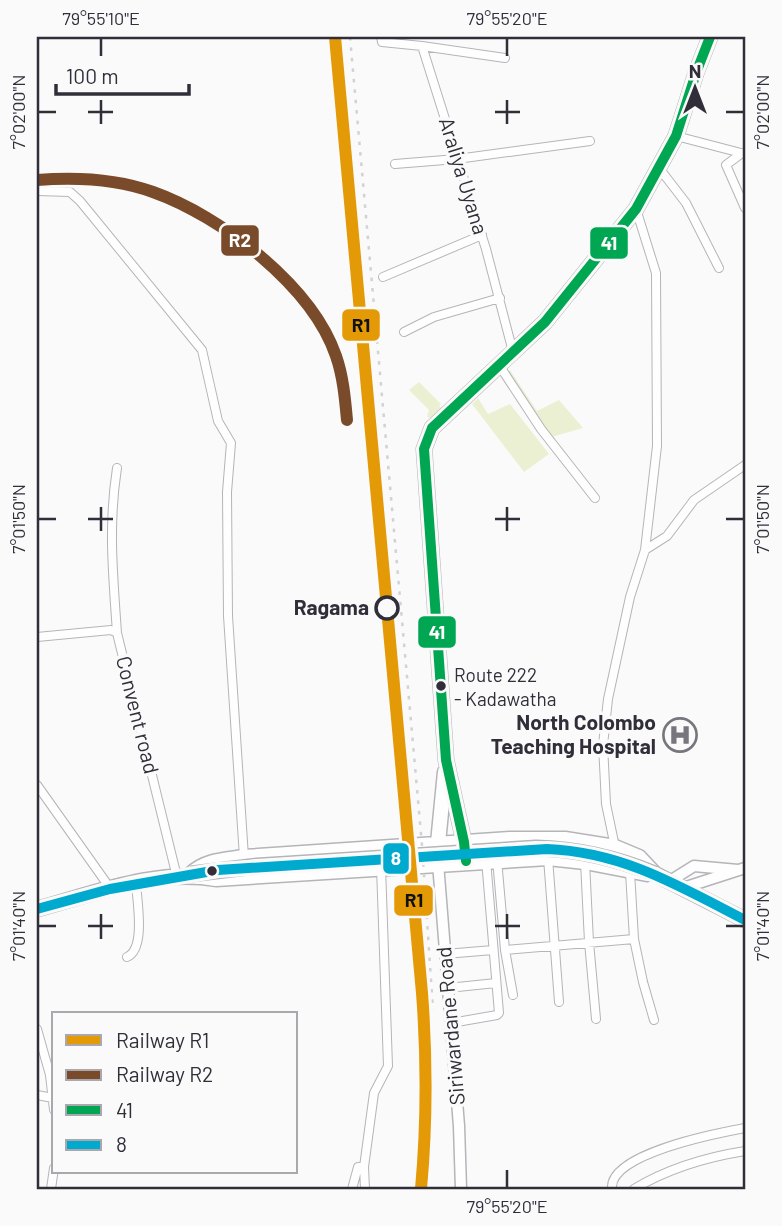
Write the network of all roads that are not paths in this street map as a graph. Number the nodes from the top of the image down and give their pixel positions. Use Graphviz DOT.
graph roads {
  1 [pos="382,37"];
  2 [pos="710,37"];
  3 [pos="422,46"];
  4 [pos="505,58"];
  5 [pos="676,136"];
  6 [pos="590,141"];
  7 [pos="744,153"];
  8 [pos="457,159"];
  9 [pos="395,164"];
  10 [pos="659,168"];
  11 [pos="37,191"];
  12 [pos="745,208"];
  13 [pos="636,209"];
  14 [pos="482,235"];
  15 [pos="719,268"];
  16 [pos="383,277"];
  17 [pos="500,298"];
  18 [pos="404,332"];
  19 [pos="513,352"];
  20 [pos="499,365"];
  21 [pos="745,465"];
  22 [pos="117,468"];
  23 [pos="595,498"];
  24 [pos="645,550"];
  25 [pos="117,633"];
  26 [pos="37,637"];
  27 [pos="446,760"];
  28 [pos="37,785"];
  29 [pos="464,842"];
  30 [pos="436,844"];
  31 [pos="615,847"];
  32 [pos="244,858"];
  33 [pos="548,858"];
  34 [pos="491,860"];
  35 [pos="466,861"];
  36 [pos="585,862"];
  37 [pos="438,863"];
  38 [pos="381,867"];
  39 [pos="742,869"];
  40 [pos="630,872"];
  41 [pos="655,874"];
  42 [pos="184,876"];
  43 [pos="136,883"];
  44 [pos="676,885"];
  45 [pos="110,889"];
  46 [pos="37,909"];
  47 [pos="745,920"];
  48 [pos="634,939"];
  49 [pos="589,942"];
  50 [pos="554,945"];
  51 [pos="493,950"];
  52 [pos="505,950"];
  53 [pos="445,954"];
  54 [pos="127,957"];
  55 [pos="496,983"];
  56 [pos="448,988"];
  57 [pos="513,995"];
  58 [pos="558,1002"];
  59 [pos="596,1018"];
  60 [pos="654,1020"];
  61 [pos="451,1023"];
  62 [pos="37,1030"];
  63 [pos="52,1076"];
  64 [pos="745,1128"];
  65 [pos="745,1151"];
  66 [pos="364,1167"];
  67 [pos="647,1186"];
  68 [pos="352,1189"];
  69 [pos="365,1189"];
  70 [pos="461,1189"];
  71 [pos="612,1189"];
  72 [pos="634,1189"];
  1 -- 3 [label="street"];
  2 -- 5 [label="main road"];
  3 -- 4 [label="street"];
  3 -- 8 [label="street, Araliya Uyana"];
  5 -- 7 [label="street"];
  5 -- 10 [label="main road"];
  6 -- 8 [label="street"];
  7 -- 12 [label="street"];
  8 -- 9 [label="street"];
  8 -- 14 [label="street, Araliya Uyana"];
  10 -- 13 [label="main road"];
  10 -- 15 [label="street"];
  11 -- 32 [label="street"];
  13 -- 19 [label="main road"];
  13 -- 24 [label="street"];
  14 -- 16 [label="street"];
  14 -- 17 [label="street, Araliya Uyana"];
  17 -- 18 [label="street"];
  17 -- 19 [label="street, Araliya Uyana"];
  19 -- 20 [label="main road"];
  20 -- 23 [label="street"];
  20 -- 27 [label="main road"];
  21 -- 24 [label="street"];
  22 -- 25 [label="street"];
  24 -- 31 [label="street"];
  25 -- 26 [label="street, Convent road"];
  25 -- 42 [label="street, Convent road"];
  27 -- 29 [label="main road"];
  27 -- 30 [label="main road"];
  28 -- 45 [label="street"];
  29 -- 30 [label="main road"];
  29 -- 31 [label="main road"];
  29 -- 35 [label="main road"];
  30 -- 32 [label="main road"];
  30 -- 37 [label="main road"];
  31 -- 41 [label="main road"];
  32 -- 42 [label="main road"];
  33 -- 34 [label="main road"];
  33 -- 36 [label="main road"];
  33 -- 50 [label="street"];
  34 -- 35 [label="main road"];
  34 -- 51 [label="street"];
  34 -- 52 [label="street"];
  35 -- 37 [label="main road"];
  36 -- 40 [label="main road"];
  36 -- 49 [label="street"];
  37 -- 38 [label="main road"];
  37 -- 53 [label="street, Siriwardane Road"];
  38 -- 42 [label="main road"];
  38 -- 66 [label="street"];
  39 -- 44 [label="street"];
  39 -- 44 [label="street"];
  40 -- 41 [label="main road"];
  40 -- 48 [label="street"];
  41 -- 42 [label="main road, bridge"];
  41 -- 44 [label="main road"];
  42 -- 43 [label="main road"];
  43 -- 45 [label="main road"];
  43 -- 54 [label="street"];
  44 -- 47 [label="main road"];
  45 -- 46 [label="main road"];
  48 -- 49 [label="street"];
  48 -- 60 [label="street"];
  49 -- 50 [label="street"];
  49 -- 59 [label="street"];
  50 -- 52 [label="street"];
  50 -- 58 [label="street"];
  51 -- 53 [label="street"];
  51 -- 55 [label="street"];
  52 -- 57 [label="street"];
  53 -- 56 [label="street, Siriwardane Road"];
  55 -- 56 [label="street"];
  55 -- 61 [label="street"];
  56 -- 61 [label="street, Siriwardane Road"];
  61 -- 70 [label="street, Siriwardane Road"];
  62 -- 63 [label="street"];
  64 -- 71 [label="street"];
  65 -- 67 [label="street"];
  66 -- 68 [label="street"];
  66 -- 69 [label="street"];
  67 -- 72 [label="street"];
}
